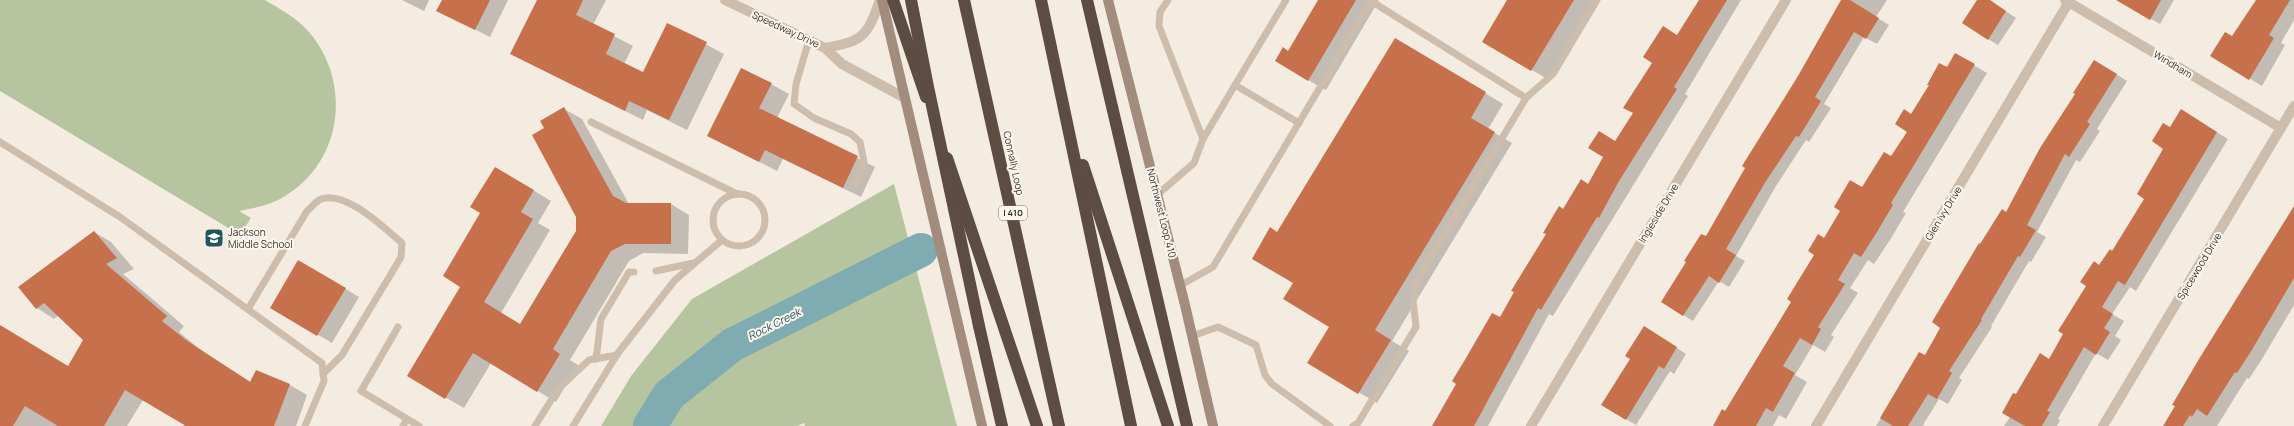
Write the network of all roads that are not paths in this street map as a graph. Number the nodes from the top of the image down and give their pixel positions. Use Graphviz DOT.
graph roads {
  1 [pos="725,0"];
  2 [pos="881,0"];
  3 [pos="893,0"];
  4 [pos="911,0"];
  5 [pos="964,0"];
  6 [pos="1042,0"];
  7 [pos="1087,0"];
  8 [pos="1108,0"];
  9 [pos="1168,0"];
  10 [pos="1286,0"];
  11 [pos="1372,0"];
  12 [pos="1597,0"];
  13 [pos="1786,0"];
  14 [pos="2068,1"];
  15 [pos="809,40"];
  16 [pos="825,48"];
  17 [pos="1235,85"];
  18 [pos="905,98"];
  19 [pos="1526,98"];
  20 [pos="1064,106"];
  21 [pos="2294,106"];
  22 [pos="591,122"];
  23 [pos="1299,123"];
  24 [pos="2281,128"];
  25 [pos="1203,139"];
  26 [pos="0,142"];
  27 [pos="856,182"];
  28 [pos="737,194"];
  29 [pos="1158,195"];
  30 [pos="722,240"];
  31 [pos="695,263"];
  32 [pos="656,271"];
  33 [pos="634,272"];
  34 [pos="1180,286"];
  35 [pos="248,309"];
  36 [pos="398,327"];
  37 [pos="1192,336"];
  38 [pos="617,355"];
  39 [pos="596,359"];
  40 [pos="323,374"];
  41 [pos="407,419"];
  42 [pos="305,426"];
  43 [pos="403,426"];
  44 [pos="419,426"];
  45 [pos="535,426"];
  46 [pos="573,426"];
  47 [pos="982,426"];
  48 [pos="1002,426"];
  49 [pos="1037,426"];
  50 [pos="1059,426"];
  51 [pos="1131,426"];
  52 [pos="1168,426"];
  53 [pos="1187,426"];
  54 [pos="1212,426"];
  55 [pos="1330,426"];
  56 [pos="1353,426"];
  57 [pos="1531,426"];
  58 [pos="1816,426"];
  59 [pos="2103,426"];
  1 -- 15 [label="street, Speedway Drive"];
  2 -- 16 [label="street, Speedway Drive"];
  2 -- 18 [label="main road"];
  3 -- 49 [label="highway"];
  4 -- 48 [label="highway, bridge"];
  5 -- 50 [label="highway, Connally Loop / I 410"];
  6 -- 20 [label="highway"];
  7 -- 53 [label="highway"];
  8 -- 29 [label="main road, Northwest Loop 410"];
  9 -- 25 [label="lane"];
  10 -- 17 [label="lane"];
  11 -- 19 [label="lane"];
  11 -- 23 [label="lane"];
  12 -- 19 [label="lane"];
  13 -- 57 [label="street, Ingleside Drive"];
  14 -- 24 [label="street, Windham"];
  14 -- 58 [label="street, Glen Ivy Drive"];
  15 -- 16 [label="street, Speedway Drive"];
  15 -- 27 [label="lane"];
  16 -- 18 [label="street, Speedway Drive"];
  17 -- 23 [label="lane"];
  17 -- 25 [label="lane"];
  18 -- 47 [label="main road"];
  19 -- 56 [label="lane"];
  20 -- 51 [label="highway"];
  20 -- 52 [label="highway"];
  21 -- 24 [label="street, Spicewood Drive"];
  22 -- 28 [label="lane"];
  23 -- 34 [label="lane"];
  24 -- 59 [label="street, Spicewood Drive"];
  25 -- 29 [label="lane"];
  26 -- 35 [label="lane"];
  28 -- 30 [label="lane"];
  28 -- 30 [label="lane"];
  29 -- 34 [label="main road, Northwest Loop 410"];
  30 -- 31 [label="lane"];
  31 -- 32 [label="lane"];
  31 -- 38 [label="lane"];
  33 -- 39 [label="lane"];
  34 -- 37 [label="main road, Northwest Loop 410"];
  35 -- 40 [label="lane"];
  35 -- 40 [label="lane"];
  36 -- 41 [label="lane"];
  37 -- 54 [label="main road, Northwest Loop 410"];
  37 -- 55 [label="lane"];
  38 -- 39 [label="lane"];
  38 -- 46 [label="lane"];
  39 -- 45 [label="lane"];
  40 -- 42 [label="lane"];
  41 -- 43 [label="lane"];
  41 -- 44 [label="lane"];
}
